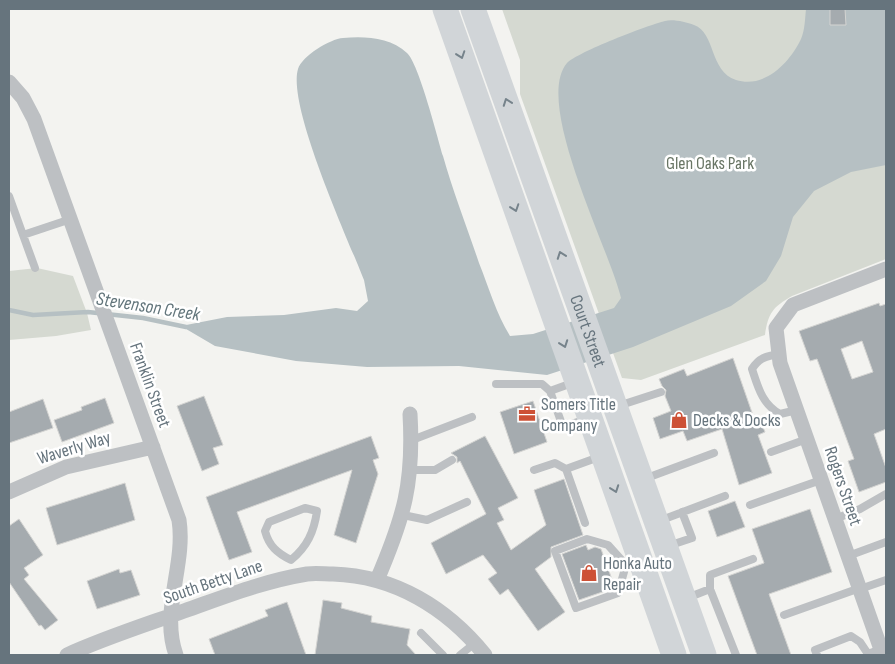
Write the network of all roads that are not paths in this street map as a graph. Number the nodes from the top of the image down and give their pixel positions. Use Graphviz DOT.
graph roads {
  1 [pos="445,9"];
  2 [pos="473,9"];
  3 [pos="9,82"];
  4 [pos="9,196"];
  5 [pos="71,219"];
  6 [pos="23,235"];
  7 [pos="35,268"];
  8 [pos="884,272"];
  9 [pos="779,354"];
  10 [pos="576,379"];
  11 [pos="496,384"];
  12 [pos="550,391"];
  13 [pos="661,392"];
  14 [pos="616,407"];
  15 [pos="797,410"];
  16 [pos="410,414"];
  17 [pos="472,417"];
  18 [pos="590,418"];
  19 [pos="807,439"];
  20 [pos="412,440"];
  21 [pos="153,447"];
  22 [pos="770,452"];
  23 [pos="714,454"];
  24 [pos="604,455"];
  25 [pos="452,460"];
  26 [pos="566,469"];
  27 [pos="410,470"];
  28 [pos="534,470"];
  29 [pos="642,480"];
  30 [pos="821,480"];
  31 [pos="9,492"];
  32 [pos="886,494"];
  33 [pos="725,496"];
  34 [pos="467,502"];
  35 [pos="750,505"];
  36 [pos="682,512"];
  37 [pos="403,515"];
  38 [pos="835,519"];
  39 [pos="656,522"];
  40 [pos="585,523"];
  41 [pos="886,542"];
  42 [pos="666,549"];
  43 [pos="848,556"];
  44 [pos="753,559"];
  45 [pos="290,560"];
  46 [pos="633,563"];
  47 [pos="290,578"];
  48 [pos="376,580"];
  49 [pos="886,580"];
  50 [pos="860,588"];
  51 [pos="710,589"];
  52 [pos="684,599"];
  53 [pos="784,615"];
  54 [pos="171,616"];
  55 [pos="421,634"];
  56 [pos="475,643"];
  57 [pos="875,653"];
  58 [pos="674,654"];
  59 [pos="66,655"];
  60 [pos="176,655"];
  61 [pos="443,655"];
  62 [pos="460,655"];
  63 [pos="485,655"];
  64 [pos="704,655"];
  65 [pos="736,655"];
  66 [pos="817,655"];
  1 -- 10 [label="main road, Court Street, one-way"];
  14 -- 2 [label="main road, Court Street, one-way"];
  3 -- 5 [label="street, Franklin Street"];
  4 -- 6 [label="lane"];
  5 -- 6 [label="lane"];
  5 -- 21 [label="street, Franklin Street"];
  6 -- 7 [label="lane"];
  8 -- 9 [label="street, Rogers Street"];
  9 -- 15 [label="street, Rogers Street"];
  9 -- 15 [label="lane"];
  10 -- 12 [label="lane"];
  10 -- 18 [label="main road, Court Street"];
  11 -- 12 [label="lane"];
  12 -- 18 [label="lane"];
  13 -- 14 [label="lane"];
  14 -- 29 [label="main road, Court Street"];
  15 -- 19 [label="street, Rogers Street"];
  16 -- 20 [label="street"];
  17 -- 20 [label="lane"];
  18 -- 24 [label="main road, Court Street"];
  19 -- 22 [label="lane"];
  19 -- 30 [label="street, Rogers Street"];
  20 -- 27 [label="street"];
  21 -- 31 [label="street, Waverly Way"];
  21 -- 54 [label="street, Franklin Street"];
  23 -- 29 [label="lane"];
  24 -- 26 [label="lane"];
  24 -- 46 [label="main road, Court Street, one-way"];
  25 -- 27 [label="lane"];
  26 -- 28 [label="lane"];
  26 -- 40 [label="lane"];
  27 -- 37 [label="street"];
  29 -- 39 [label="main road, Court Street"];
  30 -- 35 [label="lane"];
  30 -- 38 [label="street, Rogers Street"];
  32 -- 38 [label="lane"];
  33 -- 36 [label="lane"];
  34 -- 37 [label="lane"];
  36 -- 39 [label="lane"];
  36 -- 42 [label="lane"];
  37 -- 48 [label="street"];
  38 -- 43 [label="street, Rogers Street"];
  39 -- 42 [label="main road, Court Street"];
  41 -- 43 [label="lane"];
  42 -- 46 [label="street"];
  42 -- 52 [label="main road, Court Street"];
  43 -- 50 [label="street, Rogers Street"];
  44 -- 51 [label="lane"];
  45 -- 45 [label="lane"];
  45 -- 47 [label="lane"];
  46 -- 46 [label="lane"];
  46 -- 58 [label="main road, Court Street"];
  47 -- 48 [label="street, South Betty Lane"];
  47 -- 54 [label="street, South Betty Lane"];
  48 -- 56 [label="street, South Betty Lane"];
  49 -- 50 [label="lane"];
  50 -- 53 [label="lane"];
  50 -- 57 [label="street, Rogers Street"];
  51 -- 52 [label="lane"];
  51 -- 65 [label="lane"];
  52 -- 64 [label="main road, Court Street"];
  54 -- 59 [label="street, South Betty Lane"];
  54 -- 60 [label="street, Franklin Street"];
  55 -- 61 [label="lane"];
  56 -- 62 [label="lane"];
  56 -- 63 [label="street, South Betty Lane"];
  57 -- 66 [label="lane"];
}
